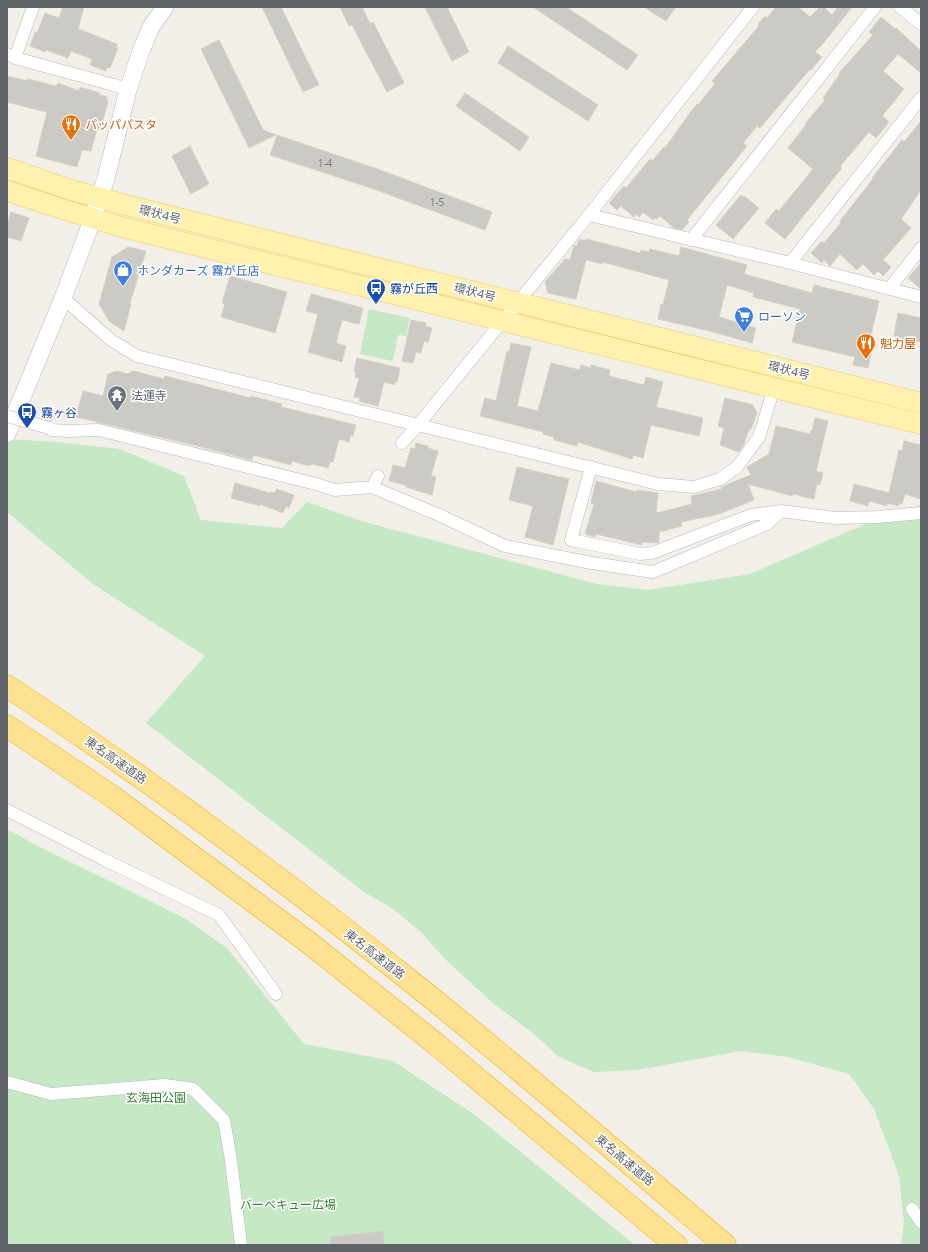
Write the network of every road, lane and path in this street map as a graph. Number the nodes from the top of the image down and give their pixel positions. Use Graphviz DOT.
graph roads {
  1 [pos="33,7"];
  2 [pos="165,7"];
  3 [pos="753,7"];
  4 [pos="875,7"];
  5 [pos="900,7"];
  6 [pos="921,24"];
  7 [pos="11,56"];
  8 [pos="128,90"];
  9 [pos="921,98"];
  10 [pos="7,168"];
  11 [pos="7,191"];
  12 [pos="99,198"];
  13 [pos="589,215"];
  14 [pos="93,218"];
  15 [pos="691,240"];
  16 [pos="921,248"];
  17 [pos="790,263"];
  18 [pos="889,289"];
  19 [pos="921,297"];
  20 [pos="63,298"];
  21 [pos="517,303"];
  22 [pos="501,322"];
  23 [pos="774,388"];
  24 [pos="921,403"];
  25 [pos="7,416"];
  26 [pos="921,424"];
  27 [pos="418,425"];
  28 [pos="7,434"];
  29 [pos="402,443"];
  30 [pos="590,467"];
  31 [pos="378,476"];
  32 [pos="372,487"];
  33 [pos="781,511"];
  34 [pos="921,513"];
  35 [pos="7,686"];
  36 [pos="7,726"];
  37 [pos="7,810"];
  38 [pos="276,994"];
  39 [pos="7,1082"];
  40 [pos="912,1209"];
  41 [pos="921,1222"];
  42 [pos="241,1245"];
  43 [pos="676,1245"];
  44 [pos="725,1245"];
  1 -- 7 [label="street"];
  2 -- 8 [label="street"];
  3 -- 13 [label="street"];
  4 -- 15 [label="street"];
  5 -- 6 [label="street"];
  7 -- 8 [label="street"];
  8 -- 12 [label="street"];
  9 -- 17 [label="street"];
  10 -- 12 [label="main road, 環状4号"];
  11 -- 14 [label="main road, 環状4号"];
  12 -- 14 [label="street"];
  12 -- 21 [label="main road, 環状4号"];
  13 -- 15 [label="street"];
  13 -- 21 [label="street"];
  14 -- 20 [label="street"];
  14 -- 22 [label="main road, 環状4号"];
  15 -- 17 [label="street"];
  16 -- 18 [label="street"];
  17 -- 18 [label="street"];
  18 -- 19 [label="street"];
  20 -- 27 [label="street"];
  20 -- 28 [label="street"];
  21 -- 22 [label="street"];
  21 -- 24 [label="main road, 環状4号"];
  22 -- 23 [label="main road, 環状4号"];
  22 -- 27 [label="street"];
  23 -- 26 [label="main road, 環状4号"];
  23 -- 30 [label="street"];
  25 -- 32 [label="street, bridge"];
  27 -- 29 [label="street"];
  27 -- 30 [label="street"];
  30 -- 33 [label="street"];
  31 -- 32 [label="street"];
  32 -- 33 [label="street"];
  33 -- 34 [label="street"];
  35 -- 44 [label="highway, 東名高速道路"];
  36 -- 43 [label="highway"];
  37 -- 38 [label="street"];
  39 -- 42 [label="street"];
  40 -- 41 [label="street"];
}
